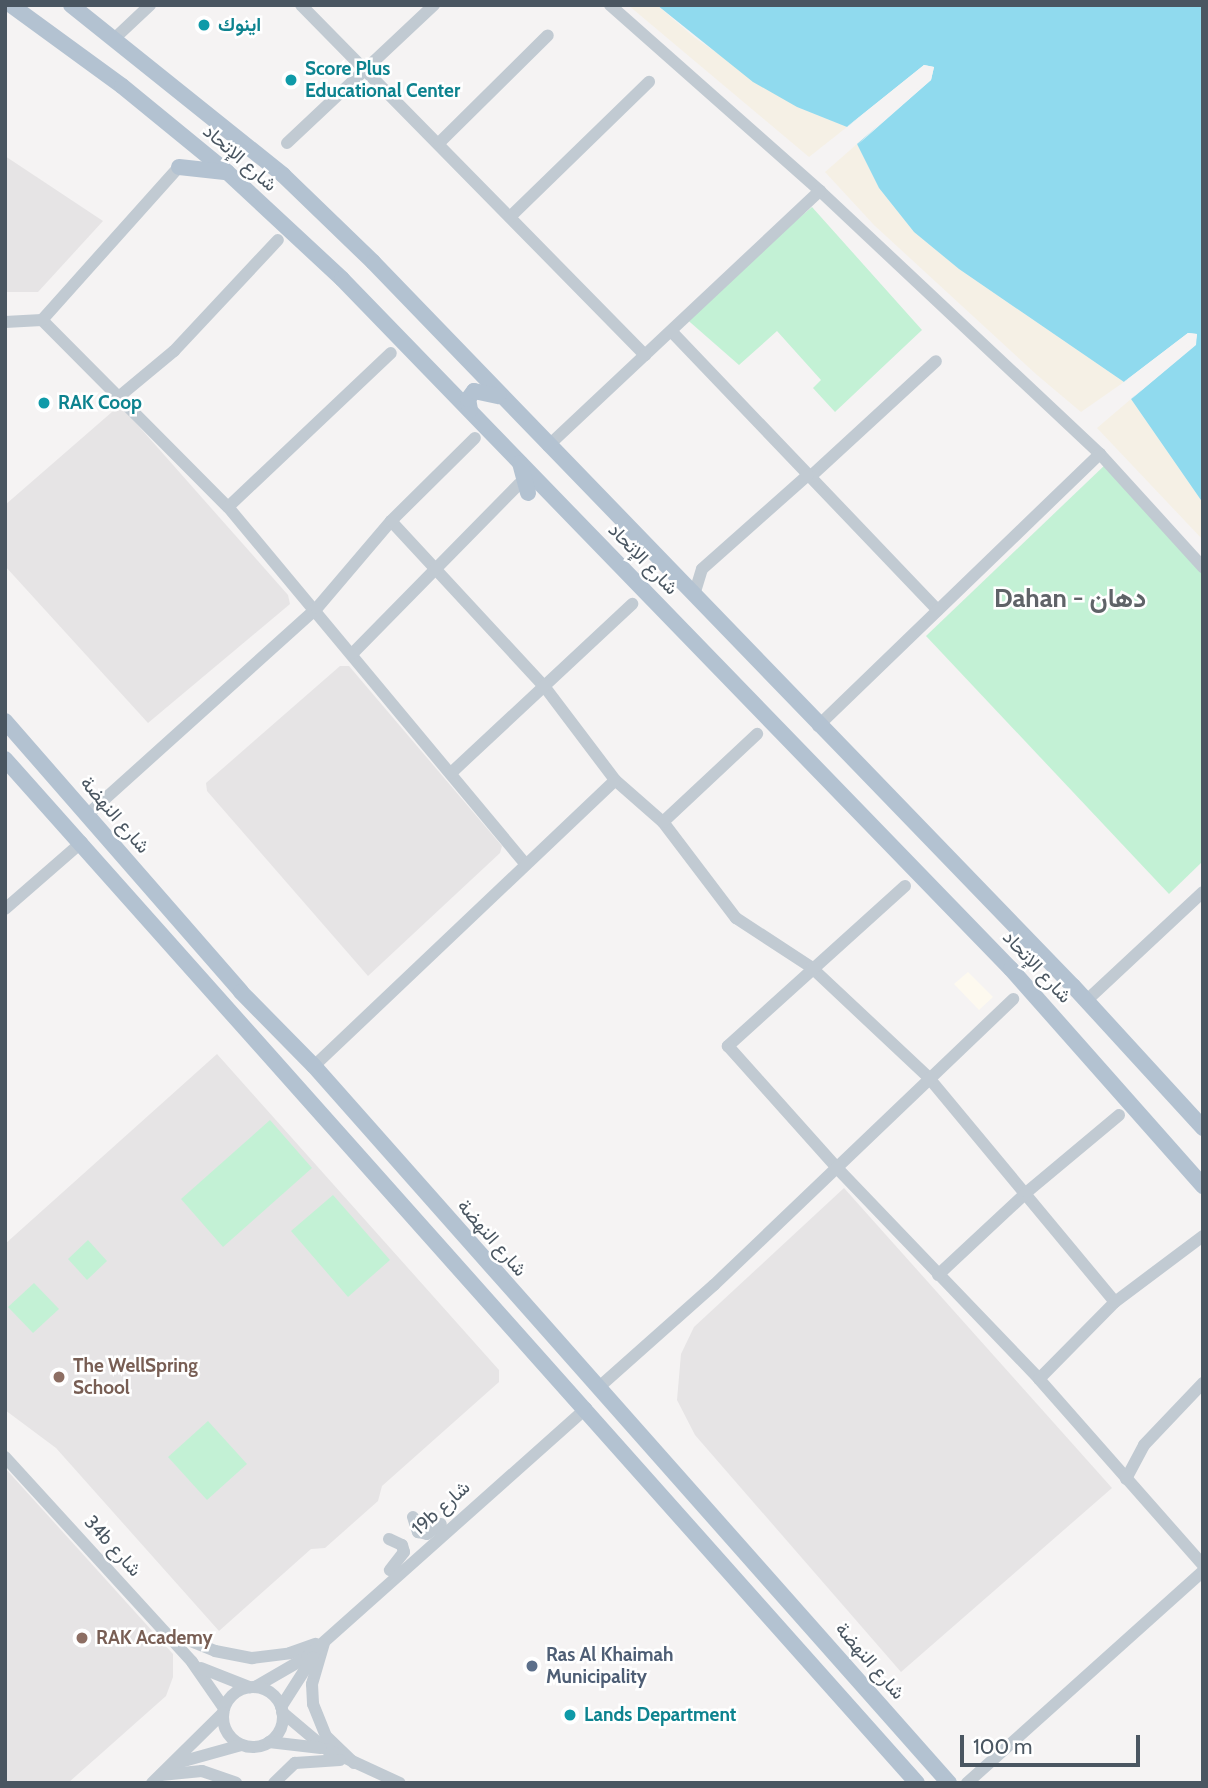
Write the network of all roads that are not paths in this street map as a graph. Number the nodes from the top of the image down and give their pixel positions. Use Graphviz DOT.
graph roads {
  1 [pos="11,5"];
  2 [pos="71,5"];
  3 [pos="150,5"];
  4 [pos="301,5"];
  5 [pos="434,5"];
  6 [pos="610,5"];
  7 [pos="548,35"];
  8 [pos="115,38"];
  9 [pos="364,69"];
  10 [pos="649,82"];
  11 [pos="287,143"];
  12 [pos="439,143"];
  13 [pos="179,167"];
  14 [pos="227,172"];
  15 [pos="820,191"];
  16 [pos="510,217"];
  17 [pos="278,240"];
  18 [pos="42,320"];
  19 [pos="5,322"];
  20 [pos="671,331"];
  21 [pos="391,353"];
  22 [pos="645,355"];
  23 [pos="936,361"];
  24 [pos="121,395"];
  25 [pos="500,396"];
  26 [pos="470,410"];
  27 [pos="475,438"];
  28 [pos="548,446"];
  29 [pos="1100,454"];
  30 [pos="519,461"];
  31 [pos="809,476"];
  32 [pos="523,489"];
  33 [pos="228,507"];
  34 [pos="391,521"];
  35 [pos="433,566"];
  36 [pos="1203,567"];
  37 [pos="694,595"];
  38 [pos="632,604"];
  39 [pos="317,608"];
  40 [pos="938,610"];
  41 [pos="353,653"];
  42 [pos="544,686"];
  43 [pos="5,720"];
  44 [pos="818,726"];
  45 [pos="757,734"];
  46 [pos="5,759"];
  47 [pos="451,773"];
  48 [pos="615,780"];
  49 [pos="87,815"];
  50 [pos="663,822"];
  51 [pos="82,842"];
  52 [pos="525,864"];
  53 [pos="905,886"];
  54 [pos="1203,892"];
  55 [pos="5,909"];
  56 [pos="190,963"];
  57 [pos="811,967"];
  58 [pos="241,992"];
  59 [pos="1013,999"];
  60 [pos="1086,1001"];
  61 [pos="314,1066"];
  62 [pos="929,1078"];
  63 [pos="1119,1115"];
  64 [pos="1203,1128"];
  65 [pos="837,1168"];
  66 [pos="1203,1186"];
  67 [pos="1027,1192"];
  68 [pos="1203,1236"];
  69 [pos="939,1275"];
  70 [pos="1115,1302"];
  71 [pos="1039,1379"];
  72 [pos="1203,1383"];
  73 [pos="598,1388"];
  74 [pos="586,1408"];
  75 [pos="536,1450"];
  76 [pos="5,1457"];
  77 [pos="1126,1479"];
  78 [pos="413,1517"];
  79 [pos="389,1539"];
  80 [pos="1203,1565"];
  81 [pos="1203,1571"];
  82 [pos="751,1597"];
  83 [pos="790,1600"];
  84 [pos="347,1618"];
  85 [pos="325,1640"];
  86 [pos="192,1642"];
  87 [pos="192,1662"];
  88 [pos="252,1687"];
  89 [pos="281,1709"];
  90 [pos="224,1710"];
  91 [pos="269,1742"];
  92 [pos="241,1745"];
  93 [pos="326,1749"];
  94 [pos="354,1763"];
  95 [pos="173,1764"];
  96 [pos="156,1779"];
  97 [pos="236,1783"];
  98 [pos="274,1783"];
  99 [pos="400,1783"];
  100 [pos="917,1783"];
  101 [pos="948,1783"];
  102 [pos="967,1783"];
  1 -- 14 [label="main road, شارع الإتحاد"];
  2 -- 8 [label="main road, شارع الإتحاد"];
  3 -- 8 [label="street"];
  4 -- 9 [label="street"];
  5 -- 9 [label="street"];
  6 -- 15 [label="street"];
  7 -- 12 [label="street"];
  8 -- 25 [label="main road, شارع الإتحاد"];
  9 -- 11 [label="street"];
  9 -- 12 [label="street"];
  10 -- 16 [label="street"];
  12 -- 16 [label="street"];
  13 -- 14 [label="main road"];
  13 -- 18 [label="street"];
  14 -- 26 [label="main road, شارع الإتحاد"];
  15 -- 20 [label="street"];
  15 -- 29 [label="street"];
  16 -- 22 [label="street"];
  17 -- 24 [label="street"];
  18 -- 19 [label="street"];
  18 -- 24 [label="street"];
  20 -- 22 [label="street"];
  20 -- 31 [label="street"];
  21 -- 33 [label="street"];
  22 -- 28 [label="street"];
  23 -- 31 [label="street"];
  24 -- 33 [label="street"];
  25 -- 26 [label="main road"];
  25 -- 28 [label="main road, شارع الإتحاد"];
  26 -- 30 [label="main road, شارع الإتحاد"];
  27 -- 34 [label="street"];
  28 -- 37 [label="main road, شارع الإتحاد"];
  29 -- 36 [label="street"];
  29 -- 40 [label="street"];
  30 -- 32 [label="main road"];
  30 -- 66 [label="main road, شارع الإتحاد"];
  31 -- 37 [label="street"];
  31 -- 40 [label="street"];
  32 -- 35 [label="street"];
  33 -- 39 [label="street"];
  34 -- 35 [label="street"];
  34 -- 39 [label="street"];
  35 -- 41 [label="street"];
  35 -- 42 [label="street"];
  37 -- 44 [label="main road, شارع الإتحاد"];
  38 -- 42 [label="street"];
  39 -- 41 [label="street"];
  39 -- 49 [label="street"];
  40 -- 44 [label="street"];
  41 -- 47 [label="street"];
  42 -- 47 [label="street"];
  42 -- 48 [label="street"];
  43 -- 49 [label="main road, شارع النهضة"];
  44 -- 60 [label="main road, شارع الإتحاد"];
  45 -- 50 [label="street"];
  46 -- 51 [label="main road"];
  47 -- 52 [label="street"];
  48 -- 50 [label="street"];
  48 -- 52 [label="street"];
  49 -- 58 [label="main road, شارع النهضة"];
  50 -- 57 [label="street"];
  51 -- 55 [label="street"];
  51 -- 56 [label="main road"];
  52 -- 61 [label="street"];
  53 -- 57 [label="street"];
  54 -- 60 [label="street"];
  56 -- 58 [label="main road"];
  56 -- 74 [label="main road"];
  57 -- 62 [label="street"];
  57 -- 65 [label="street"];
  58 -- 61 [label="main road, شارع النهضة"];
  59 -- 62 [label="street"];
  60 -- 64 [label="main road, شارع الإتحاد"];
  61 -- 73 [label="main road, شارع النهضة"];
  62 -- 65 [label="street"];
  62 -- 67 [label="street"];
  63 -- 67 [label="street"];
  65 -- 69 [label="street"];
  65 -- 73 [label="street"];
  67 -- 69 [label="street"];
  67 -- 70 [label="street"];
  68 -- 70 [label="street"];
  69 -- 71 [label="street"];
  70 -- 71 [label="street"];
  71 -- 77 [label="street"];
  72 -- 77 [label="street"];
  73 -- 83 [label="main road, شارع النهضة"];
  74 -- 75 [label="street, 19b شارع"];
  74 -- 82 [label="main road"];
  75 -- 78 [label="street"];
  75 -- 84 [label="street, 19b شارع"];
  76 -- 87 [label="street, 34b شارع"];
  77 -- 80 [label="street"];
  79 -- 84 [label="street"];
  81 -- 102 [label="street"];
  82 -- 83 [label="main road"];
  82 -- 100 [label="main road"];
  83 -- 101 [label="main road, شارع النهضة"];
  84 -- 85 [label="street, 19b شارع"];
  85 -- 86 [label="street"];
  85 -- 88 [label="street, 19b شارع"];
  85 -- 89 [label="street, 19b شارع"];
  85 -- 94 [label="street"];
  87 -- 88 [label="street, 34b شارع"];
  87 -- 90 [label="street, 34b شارع"];
  88 -- 89 [label="street"];
  88 -- 90 [label="street"];
  89 -- 91 [label="street"];
  89 -- 93 [label="street"];
  90 -- 92 [label="street"];
  90 -- 95 [label="street"];
  91 -- 92 [label="street"];
  91 -- 93 [label="street"];
  92 -- 95 [label="street"];
  93 -- 94 [label="street"];
  94 -- 98 [label="street"];
  94 -- 99 [label="street"];
  95 -- 96 [label="street"];
  96 -- 97 [label="street"];
}
